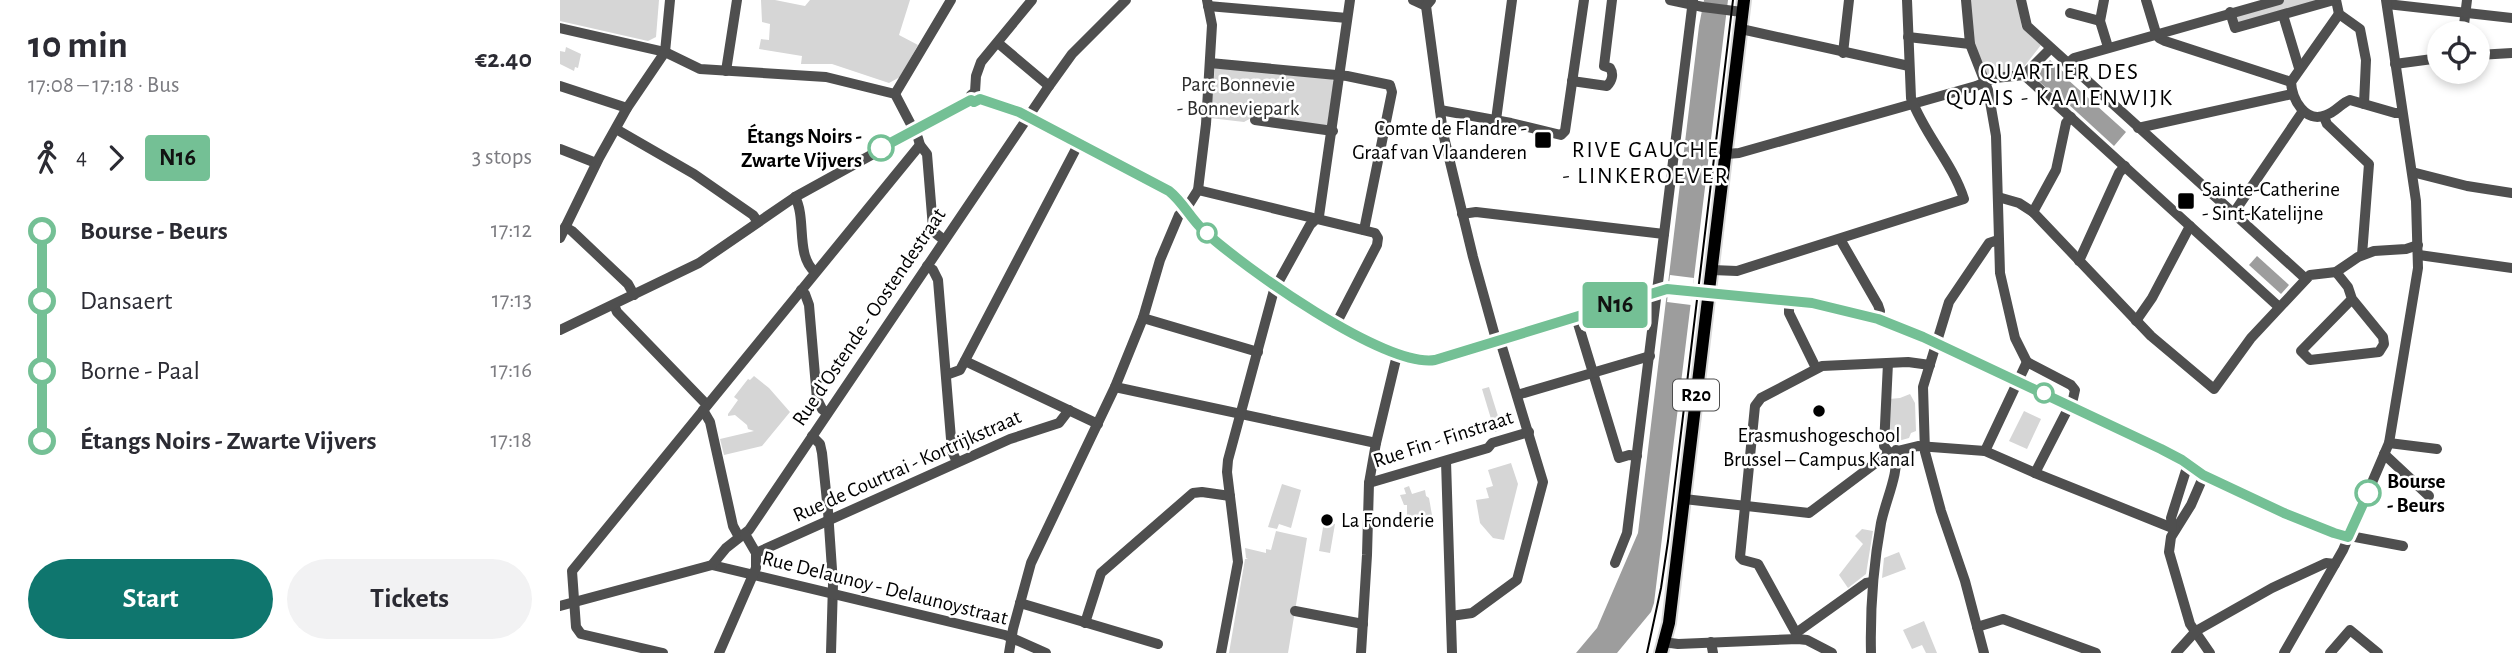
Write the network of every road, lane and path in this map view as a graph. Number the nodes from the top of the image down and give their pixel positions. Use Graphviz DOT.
graph roads {
  1 [pos="670,0"];
  2 [pos="737,0"];
  3 [pos="951,0"];
  4 [pos="1032,0"];
  5 [pos="1126,0"];
  6 [pos="1350,0"];
  7 [pos="1413,0"];
  8 [pos="1512,0"];
  9 [pos="1584,0"];
  10 [pos="1612,0"];
  11 [pos="1675,0"];
  12 [pos="1849,0"];
  13 [pos="1908,0"];
  14 [pos="1964,0"];
  15 [pos="2021,0"];
  16 [pos="2104,0"];
  17 [pos="2146,0"];
  18 [pos="2279,0"];
  19 [pos="2335,0"];
  20 [pos="2467,0"];
  21 [pos="2386,2"];
  22 [pos="1207,3"];
  23 [pos="1428,3"];
  24 [pos="1696,4"];
  25 [pos="1743,6"];
  26 [pos="2465,11"];
  27 [pos="2230,12"];
  28 [pos="2070,13"];
  29 [pos="2339,14"];
  30 [pos="2283,15"];
  31 [pos="1347,18"];
  32 [pos="2512,18"];
  33 [pos="2101,21"];
  34 [pos="2464,21"];
  35 [pos="560,28"];
  36 [pos="1741,29"];
  37 [pos="2156,33"];
  38 [pos="1908,37"];
  39 [pos="998,43"];
  40 [pos="1970,44"];
  41 [pos="2108,47"];
  42 [pos="2050,48"];
  43 [pos="665,52"];
  44 [pos="1843,53"];
  45 [pos="2512,53"];
  46 [pos="2490,54"];
  47 [pos="2427,60"];
  48 [pos="1210,63"];
  49 [pos="2067,64"];
  50 [pos="2395,64"];
  51 [pos="1909,66"];
  52 [pos="2300,68"];
  53 [pos="726,71"];
  54 [pos="1340,75"];
  55 [pos="2024,75"];
  56 [pos="1572,81"];
  57 [pos="1985,82"];
  58 [pos="2291,82"];
  59 [pos="560,86"];
  60 [pos="1049,86"];
  61 [pos="895,94"];
  62 [pos="2292,94"];
  63 [pos="975,97"];
  64 [pos="1913,103"];
  65 [pos="2364,104"];
  66 [pos="626,108"];
  67 [pos="1440,110"];
  68 [pos="2303,111"];
  69 [pos="2402,113"];
  70 [pos="1028,116"];
  71 [pos="2071,117"];
  72 [pos="2324,117"];
  73 [pos="1255,120"];
  74 [pos="1496,120"];
  75 [pos="2137,128"];
  76 [pos="616,129"];
  77 [pos="914,131"];
  78 [pos="1333,131"];
  79 [pos="1079,143"];
  80 [pos="920,145"];
  81 [pos="560,149"];
  82 [pos="1727,154"];
  83 [pos="596,163"];
  84 [pos="2124,166"];
  85 [pos="2412,172"];
  86 [pos="1198,190"];
  87 [pos="2512,193"];
  88 [pos="795,197"];
  89 [pos="1998,197"];
  90 [pos="1186,209"];
  91 [pos="2033,212"];
  92 [pos="1462,214"];
  93 [pos="2233,214"];
  94 [pos="1314,220"];
  95 [pos="758,222"];
  96 [pos="2190,226"];
  97 [pos="565,227"];
  98 [pos="1364,230"];
  99 [pos="1664,234"];
  100 [pos="560,238"];
  101 [pos="1840,239"];
  102 [pos="944,240"];
  103 [pos="1998,240"];
  104 [pos="2418,250"];
  105 [pos="2362,255"];
  106 [pos="2079,261"];
  107 [pos="927,266"];
  108 [pos="2511,268"];
  109 [pos="1712,270"];
  110 [pos="815,272"];
  111 [pos="2336,272"];
  112 [pos="2306,279"];
  113 [pos="1276,285"];
  114 [pos="801,290"];
  115 [pos="1657,292"];
  116 [pos="1700,292"];
  117 [pos="634,295"];
  118 [pos="2352,299"];
  119 [pos="1789,301"];
  120 [pos="614,304"];
  121 [pos="2279,307"];
  122 [pos="1576,317"];
  123 [pos="1143,318"];
  124 [pos="1878,319"];
  125 [pos="2136,321"];
  126 [pos="1336,324"];
  127 [pos="560,330"];
  128 [pos="1499,342"];
  129 [pos="1937,343"];
  130 [pos="1258,352"];
  131 [pos="1397,355"];
  132 [pos="1650,356"];
  133 [pos="965,361"];
  134 [pos="2027,362"];
  135 [pos="1888,363"];
  136 [pos="1930,365"];
  137 [pos="1815,368"];
  138 [pos="1593,373"];
  139 [pos="946,375"];
  140 [pos="2017,381"];
  141 [pos="1115,387"];
  142 [pos="1517,395"];
  143 [pos="2070,405"];
  144 [pos="705,408"];
  145 [pos="1069,410"];
  146 [pos="827,413"];
  147 [pos="1241,414"];
  148 [pos="1098,424"];
  149 [pos="1528,432"];
  150 [pos="812,436"];
  151 [pos="1376,443"];
  152 [pos="2389,443"];
  153 [pos="1925,446"];
  154 [pos="2437,449"];
  155 [pos="1985,450"];
  156 [pos="1893,451"];
  157 [pos="2384,454"];
  158 [pos="1637,456"];
  159 [pos="957,461"];
  160 [pos="1446,461"];
  161 [pos="2188,464"];
  162 [pos="2035,473"];
  163 [pos="2203,475"];
  164 [pos="1369,483"];
  165 [pos="1230,496"];
  166 [pos="2429,496"];
  167 [pos="1684,499"];
  168 [pos="1744,505"];
  169 [pos="828,521"];
  170 [pos="2174,528"];
  171 [pos="742,535"];
  172 [pos="2348,537"];
  173 [pos="2403,546"];
  174 [pos="756,553"];
  175 [pos="1615,562"];
  176 [pos="2335,564"];
  177 [pos="712,565"];
  178 [pos="754,576"];
  179 [pos="1872,582"];
  180 [pos="834,594"];
  181 [pos="574,603"];
  182 [pos="1020,603"];
  183 [pos="560,606"];
  184 [pos="1295,611"];
  185 [pos="1451,616"];
  186 [pos="1085,622"];
  187 [pos="1363,624"];
  188 [pos="1977,626"];
  189 [pos="2196,631"];
  190 [pos="1796,636"];
  191 [pos="1012,638"];
  192 [pos="1158,644"];
  193 [pos="1665,648"];
  194 [pos="1712,648"];
  195 [pos="663,653"];
  196 [pos="719,653"];
  197 [pos="831,653"];
  198 [pos="1009,653"];
  199 [pos="1046,653"];
  200 [pos="1221,653"];
  201 [pos="1361,653"];
  202 [pos="1452,653"];
  203 [pos="1832,653"];
  204 [pos="1871,653"];
  205 [pos="1984,653"];
  206 [pos="2096,653"];
  207 [pos="2176,653"];
  208 [pos="2210,653"];
  209 [pos="2284,653"];
  210 [pos="2330,653"];
  211 [pos="2378,653"];
  1 -- 43 [label="street"];
  2 -- 53 [label="street"];
  3 -- 61 [label="street"];
  4 -- 39 [label="street"];
  5 -- 60 [label="street, Rue d'Ostende - Oostendestraat"];
  6 -- 31 [label="street"];
  7 -- 23 [label="street"];
  8 -- 74 [label="street"];
  9 -- 56 [label="street"];
  10 -- 56 [label="street"];
  11 -- 24 [label="street"];
  12 -- 44 [label="street"];
  13 -- 38 [label="street"];
  14 -- 40 [label="street"];
  15 -- 42 [label="street"];
  16 -- 33 [label="street"];
  17 -- 37 [label="street"];
  18 -- 27 [label="street"];
  19 -- 29 [label="street"];
  19 -- 30 [label="street"];
  20 -- 26 [label="street"];
  21 -- 26 [label="street"];
  21 -- 50 [label="street"];
  22 -- 31 [label="street"];
  22 -- 48 [label="street"];
  23 -- 67 [label="street"];
  24 -- 25 [label="street"];
  24 -- 99 [label="street"];
  25 -- 36 [label="main road, R20"];
  26 -- 32 [label="street"];
  26 -- 34 [label="street"];
  27 -- 30 [label="street"];
  27 -- 37 [label="street"];
  28 -- 33 [label="street"];
  29 -- 52 [label="street"];
  29 -- 65 [label="street"];
  30 -- 52 [label="street"];
  31 -- 54 [label="street"];
  33 -- 41 [label="street"];
  35 -- 43 [label="street"];
  36 -- 44 [label="street"];
  36 -- 82 [label="main road, R20"];
  37 -- 41 [label="street"];
  37 -- 58 [label="street"];
  38 -- 40 [label="street"];
  38 -- 51 [label="street"];
  39 -- 60 [label="street"];
  39 -- 63 [label="street"];
  40 -- 57 [label="street"];
  41 -- 49 [label="street"];
  42 -- 49 [label="street"];
  42 -- 55 [label="street"];
  43 -- 53 [label="street"];
  43 -- 66 [label="street"];
  44 -- 51 [label="street"];
  45 -- 46 [label="street"];
  47 -- 50 [label="street"];
  48 -- 54 [label="street"];
  48 -- 86 [label="street"];
  49 -- 75 [label="street"];
  50 -- 69 [label="street"];
  51 -- 64 [label="street"];
  52 -- 58 [label="street"];
  53 -- 61 [label="street"];
  54 -- 78 [label="street"];
  54 -- 98 [label="street"];
  55 -- 57 [label="street"];
  55 -- 71 [label="street"];
  56 -- 74 [label="street"];
  57 -- 64 [label="street"];
  57 -- 89 [label="street"];
  58 -- 62 [label="street"];
  59 -- 66 [label="street"];
  60 -- 70 [label="street, Rue d'Ostende - Oostendestraat"];
  61 -- 77 [label="street"];
  62 -- 68 [label="street"];
  62 -- 75 [label="street"];
  63 -- 70 [label="street"];
  63 -- 77 [label="street"];
  64 -- 82 [label="street"];
  64 -- 101 [label="street"];
  65 -- 69 [label="street"];
  65 -- 72 [label="street"];
  66 -- 76 [label="street"];
  67 -- 74 [label="street"];
  67 -- 92 [label="street"];
  68 -- 72 [label="street"];
  68 -- 93 [label="street"];
  69 -- 85 [label="street"];
  70 -- 79 [label="street"];
  70 -- 102 [label="street, Rue d'Ostende - Oostendestraat"];
  71 -- 84 [label="street"];
  71 -- 91 [label="street"];
  72 -- 105 [label="street"];
  73 -- 78 [label="street"];
  75 -- 93 [label="street"];
  76 -- 83 [label="street"];
  76 -- 95 [label="street"];
  77 -- 80 [label="street"];
  77 -- 88 [label="street"];
  78 -- 94 [label="street"];
  79 -- 90 [label="street"];
  79 -- 133 [label="street"];
  80 -- 102 [label="street"];
  80 -- 110 [label="street"];
  81 -- 83 [label="street"];
  82 -- 109 [label="main road, R20"];
  83 -- 97 [label="street"];
  84 -- 96 [label="street"];
  84 -- 106 [label="street"];
  85 -- 87 [label="street"];
  85 -- 104 [label="street"];
  86 -- 90 [label="street"];
  86 -- 94 [label="street"];
  88 -- 95 [label="street"];
  88 -- 110 [label="street"];
  89 -- 91 [label="street"];
  89 -- 103 [label="street"];
  90 -- 113 [label="street"];
  90 -- 123 [label="street"];
  91 -- 106 [label="street"];
  92 -- 99 [label="street"];
  92 -- 128 [label="street"];
  93 -- 112 [label="street"];
  94 -- 98 [label="street"];
  94 -- 113 [label="street"];
  95 -- 117 [label="street"];
  96 -- 121 [label="street"];
  96 -- 125 [label="street"];
  97 -- 100 [label="street"];
  97 -- 117 [label="street"];
  98 -- 126 [label="street"];
  99 -- 115 [label="street"];
  101 -- 109 [label="street"];
  101 -- 124 [label="street"];
  102 -- 107 [label="street, Rue d'Ostende - Oostendestraat"];
  103 -- 129 [label="street"];
  103 -- 134 [label="street"];
  104 -- 105 [label="street"];
  104 -- 108 [label="street"];
  104 -- 152 [label="street"];
  105 -- 111 [label="street"];
  106 -- 125 [label="street"];
  107 -- 139 [label="street"];
  107 -- 146 [label="street, Rue d'Ostende - Oostendestraat"];
  109 -- 116 [label="main road, R20"];
  110 -- 114 [label="street"];
  111 -- 112 [label="street"];
  111 -- 118 [label="street"];
  112 -- 121 [label="street"];
  113 -- 126 [label="street"];
  113 -- 130 [label="street"];
  114 -- 144 [label="street"];
  114 -- 146 [label="street"];
  115 -- 116 [label="street"];
  115 -- 122 [label="street"];
  115 -- 132 [label="street"];
  116 -- 119 [label="street"];
  116 -- 167 [label="main road, R20"];
  117 -- 120 [label="street"];
  118 -- 118 [label="street"];
  119 -- 124 [label="street"];
  119 -- 137 [label="street"];
  120 -- 127 [label="street"];
  120 -- 144 [label="street"];
  121 -- 125 [label="street"];
  122 -- 128 [label="street"];
  122 -- 138 [label="street"];
  123 -- 130 [label="street"];
  123 -- 141 [label="street"];
  124 -- 129 [label="street"];
  126 -- 131 [label="street"];
  128 -- 131 [label="street"];
  128 -- 142 [label="street"];
  129 -- 136 [label="street"];
  129 -- 140 [label="street"];
  130 -- 147 [label="street"];
  131 -- 151 [label="street"];
  132 -- 138 [label="street"];
  132 -- 158 [label="street"];
  133 -- 139 [label="street"];
  133 -- 145 [label="street"];
  134 -- 140 [label="street"];
  134 -- 143 [label="street"];
  135 -- 136 [label="street"];
  135 -- 137 [label="street"];
  135 -- 156 [label="street"];
  136 -- 153 [label="street"];
  137 -- 168 [label="street"];
  138 -- 142 [label="street"];
  138 -- 158 [label="street"];
  139 -- 159 [label="street"];
  140 -- 143 [label="street"];
  140 -- 155 [label="street"];
  141 -- 147 [label="street"];
  141 -- 148 [label="street"];
  142 -- 149 [label="street"];
  143 -- 161 [label="street"];
  143 -- 162 [label="street"];
  144 -- 171 [label="street"];
  144 -- 181 [label="street"];
  145 -- 148 [label="street"];
  145 -- 159 [label="street, Rue de Courtrai - Kortrijkstraat"];
  146 -- 150 [label="street, Rue d'Ostende - Oostendestraat"];
  147 -- 151 [label="street"];
  147 -- 165 [label="street"];
  148 -- 182 [label="street"];
  149 -- 160 [label="street, Rue Fin - Finstraat"];
  149 -- 185 [label="street"];
  150 -- 169 [label="street"];
  150 -- 171 [label="street, Rue d'Ostende - Oostendestraat"];
  151 -- 164 [label="street"];
  152 -- 154 [label="street"];
  152 -- 157 [label="street"];
  153 -- 155 [label="street"];
  153 -- 156 [label="street"];
  153 -- 188 [label="street"];
  155 -- 162 [label="street"];
  156 -- 168 [label="street"];
  156 -- 179 [label="street"];
  157 -- 166 [label="street"];
  157 -- 172 [label="street"];
  158 -- 175 [label="street"];
  159 -- 169 [label="street, Rue de Courtrai - Kortrijkstraat"];
  160 -- 164 [label="street, Rue Fin - Finstraat"];
  160 -- 185 [label="street"];
  161 -- 163 [label="street"];
  161 -- 170 [label="street"];
  162 -- 170 [label="street"];
  163 -- 170 [label="street"];
  163 -- 172 [label="street"];
  164 -- 187 [label="street"];
  165 -- 186 [label="street"];
  165 -- 200 [label="street"];
  167 -- 168 [label="street"];
  167 -- 193 [label="main road, R20"];
  168 -- 190 [label="street"];
  169 -- 174 [label="street, Rue de Courtrai - Kortrijkstraat"];
  169 -- 180 [label="street"];
  170 -- 189 [label="street"];
  171 -- 174 [label="street"];
  171 -- 177 [label="street, Rue d'Ostende - Oostendestraat"];
  172 -- 173 [label="street"];
  172 -- 176 [label="street"];
  174 -- 178 [label="street"];
  176 -- 189 [label="street"];
  176 -- 209 [label="street"];
  177 -- 178 [label="street, Rue Delaunoy - Delaunoystraat"];
  177 -- 181 [label="street"];
  178 -- 180 [label="street, Rue Delaunoy - Delaunoystraat"];
  178 -- 196 [label="street"];
  179 -- 190 [label="street"];
  179 -- 204 [label="street"];
  180 -- 191 [label="street, Rue Delaunoy - Delaunoystraat"];
  180 -- 197 [label="street"];
  181 -- 183 [label="street"];
  181 -- 195 [label="street"];
  182 -- 186 [label="street"];
  182 -- 191 [label="street"];
  184 -- 187 [label="street"];
  185 -- 202 [label="street"];
  186 -- 192 [label="street"];
  187 -- 201 [label="street"];
  188 -- 205 [label="street"];
  188 -- 206 [label="street"];
  189 -- 207 [label="street"];
  189 -- 208 [label="street"];
  190 -- 194 [label="street"];
  190 -- 203 [label="street"];
  191 -- 198 [label="street"];
  191 -- 199 [label="street, Rue Delaunoy - Delaunoystraat"];
  193 -- 194 [label="street"];
  210 -- 211 [label="street"];
}
